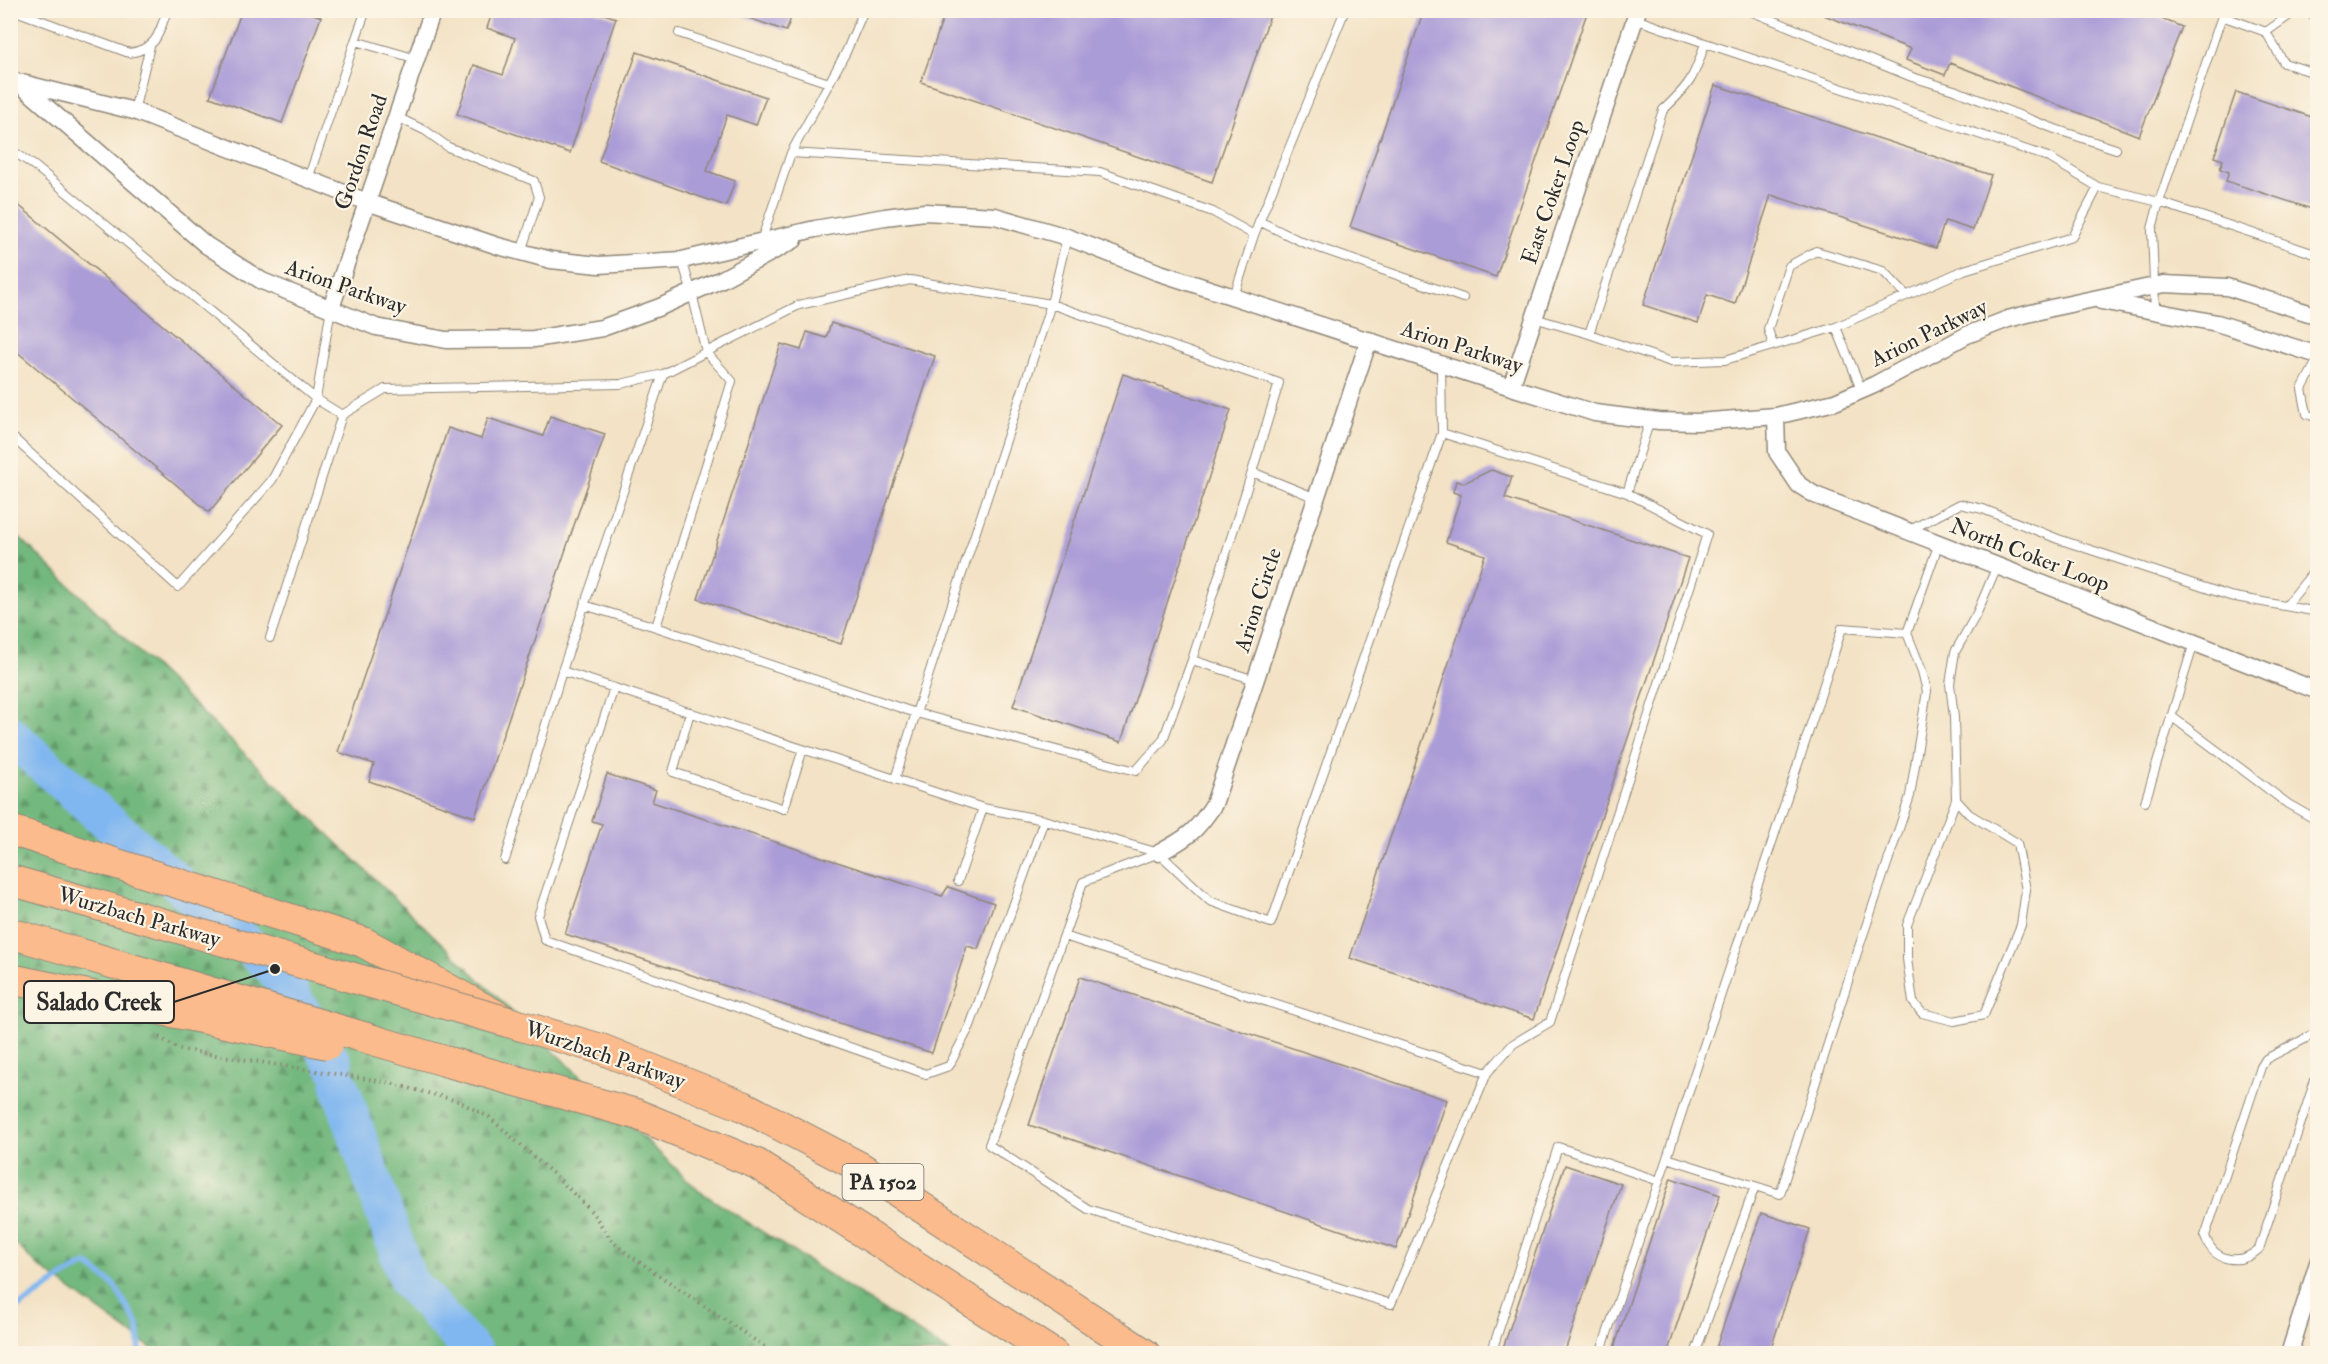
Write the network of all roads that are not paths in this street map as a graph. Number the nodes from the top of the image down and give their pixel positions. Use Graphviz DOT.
graph roads {
  1 [pos="13,10"];
  2 [pos="167,10"];
  3 [pos="366,10"];
  4 [pos="433,10"];
  5 [pos="864,10"];
  6 [pos="1345,10"];
  7 [pos="1748,10"];
  8 [pos="2298,10"];
  9 [pos="2223,13"];
  10 [pos="1637,15"];
  11 [pos="2318,16"];
  12 [pos="2266,32"];
  13 [pos="679,33"];
  14 [pos="355,41"];
  15 [pos="1705,43"];
  16 [pos="150,46"];
  17 [pos="417,59"];
  18 [pos="2318,75"];
  19 [pos="14,81"];
  20 [pos="829,83"];
  21 [pos="134,111"];
  22 [pos="397,117"];
  23 [pos="10,149"];
  24 [pos="2116,149"];
  25 [pos="791,153"];
  26 [pos="308,179"];
  27 [pos="2098,187"];
  28 [pos="367,202"];
  29 [pos="2159,202"];
  30 [pos="1259,221"];
  31 [pos="815,229"];
  32 [pos="1254,235"];
  33 [pos="1067,237"];
  34 [pos="761,241"];
  35 [pos="521,252"];
  36 [pos="2318,255"];
  37 [pos="682,260"];
  38 [pos="2154,286"];
  39 [pos="692,293"];
  40 [pos="1906,295"];
  41 [pos="1234,296"];
  42 [pos="1463,298"];
  43 [pos="2091,300"];
  44 [pos="1051,304"];
  45 [pos="331,308"];
  46 [pos="2156,310"];
  47 [pos="2318,316"];
  48 [pos="1534,318"];
  49 [pos="1836,327"];
  50 [pos="1588,334"];
  51 [pos="1368,340"];
  52 [pos="1773,345"];
  53 [pos="706,352"];
  54 [pos="2318,354"];
  55 [pos="2318,359"];
  56 [pos="1441,364"];
  57 [pos="663,374"];
  58 [pos="1511,387"];
  59 [pos="1862,391"];
  60 [pos="316,399"];
  61 [pos="342,415"];
  62 [pos="1776,416"];
  63 [pos="2318,418"];
  64 [pos="1650,420"];
  65 [pos="1442,433"];
  66 [pos="10,435"];
  67 [pos="1252,472"];
  68 [pos="1628,493"];
  69 [pos="1316,498"];
  70 [pos="1908,531"];
  71 [pos="1939,543"];
  72 [pos="1997,566"];
  73 [pos="2318,566"];
  74 [pos="584,605"];
  75 [pos="2286,606"];
  76 [pos="2318,612"];
  77 [pos="656,627"];
  78 [pos="1907,633"];
  79 [pos="270,638"];
  80 [pos="2194,643"];
  81 [pos="1192,660"];
  82 [pos="562,672"];
  83 [pos="1255,680"];
  84 [pos="614,688"];
  85 [pos="2318,691"];
  86 [pos="690,712"];
  87 [pos="916,713"];
  88 [pos="2172,716"];
  89 [pos="803,749"];
  90 [pos="895,778"];
  91 [pos="1956,800"];
  92 [pos="2145,802"];
  93 [pos="982,808"];
  94 [pos="1044,820"];
  95 [pos="2318,821"];
  96 [pos="10,830"];
  97 [pos="1160,853"];
  98 [pos="505,860"];
  99 [pos="10,880"];
  100 [pos="958,881"];
  101 [pos="10,933"];
  102 [pos="1064,936"];
  103 [pos="10,979"];
  104 [pos="508,1022"];
  105 [pos="2318,1032"];
  106 [pos="448,1062"];
  107 [pos="2318,1071"];
  108 [pos="1487,1073"];
  109 [pos="1667,1158"];
  110 [pos="1659,1181"];
  111 [pos="1755,1186"];
  112 [pos="2318,1263"];
  113 [pos="1053,1353"];
  114 [pos="1144,1353"];
  115 [pos="1491,1353"];
  116 [pos="1600,1353"];
  117 [pos="1695,1353"];
  118 [pos="2289,1353"];
  1 -- 16 [label="lane"];
  2 -- 16 [label="lane"];
  3 -- 14 [label="lane"];
  4 -- 17 [label="street, Gordon Road"];
  5 -- 20 [label="lane"];
  6 -- 30 [label="lane"];
  7 -- 24 [label="lane"];
  8 -- 11 [label="lane"];
  8 -- 12 [label="lane"];
  9 -- 12 [label="lane"];
  9 -- 29 [label="lane"];
  10 -- 15 [label="lane"];
  10 -- 48 [label="street, East Coker Loop"];
  12 -- 18 [label="lane"];
  13 -- 20 [label="lane"];
  14 -- 17 [label="lane"];
  14 -- 26 [label="lane"];
  15 -- 27 [label="lane"];
  15 -- 50 [label="lane"];
  16 -- 21 [label="lane"];
  17 -- 22 [label="street, Gordon Road"];
  19 -- 21 [label="street, Arion Parkway"];
  19 -- 45 [label="street, Arion Parkway"];
  20 -- 25 [label="lane"];
  21 -- 26 [label="street, Arion Parkway"];
  22 -- 28 [label="street, Gordon Road"];
  22 -- 35 [label="lane"];
  23 -- 60 [label="lane"];
  25 -- 32 [label="lane"];
  25 -- 34 [label="lane"];
  26 -- 28 [label="street, Arion Parkway"];
  27 -- 29 [label="lane"];
  27 -- 40 [label="lane"];
  28 -- 35 [label="street, Arion Parkway"];
  28 -- 45 [label="street, Gordon Road"];
  29 -- 36 [label="lane"];
  29 -- 38 [label="lane"];
  30 -- 32 [label="lane"];
  30 -- 42 [label="lane"];
  31 -- 33 [label="street, Arion Parkway"];
  31 -- 34 [label="street, Arion Parkway"];
  31 -- 39 [label="street, Arion Parkway"];
  32 -- 41 [label="lane"];
  33 -- 41 [label="street, Arion Parkway"];
  33 -- 44 [label="lane"];
  34 -- 37 [label="street, Arion Parkway"];
  35 -- 37 [label="street, Arion Parkway"];
  37 -- 39 [label="lane"];
  38 -- 43 [label="street, Arion Parkway"];
  38 -- 46 [label="lane"];
  38 -- 47 [label="street, Arion Parkway"];
  39 -- 45 [label="street, Arion Parkway"];
  39 -- 53 [label="lane"];
  40 -- 49 [label="lane"];
  40 -- 52 [label="lane"];
  41 -- 51 [label="street, Arion Parkway"];
  43 -- 46 [label="street, Arion Parkway"];
  43 -- 59 [label="street, Arion Parkway"];
  44 -- 53 [label="lane"];
  44 -- 67 [label="lane"];
  44 -- 87 [label="lane"];
  45 -- 60 [label="lane"];
  46 -- 54 [label="street, Arion Parkway"];
  48 -- 50 [label="lane"];
  48 -- 58 [label="street, East Coker Loop"];
  49 -- 52 [label="lane"];
  49 -- 59 [label="lane"];
  50 -- 52 [label="lane"];
  51 -- 56 [label="street, Arion Parkway"];
  51 -- 69 [label="street, Arion Circle"];
  53 -- 57 [label="lane"];
  53 -- 77 [label="lane"];
  55 -- 63 [label="lane"];
  56 -- 58 [label="street, Arion Parkway"];
  56 -- 65 [label="lane"];
  57 -- 61 [label="lane"];
  57 -- 74 [label="lane"];
  58 -- 64 [label="street, Arion Parkway"];
  59 -- 62 [label="street, Arion Parkway"];
  60 -- 61 [label="lane"];
  60 -- 66 [label="lane"];
  61 -- 79 [label="lane"];
  62 -- 64 [label="street, Arion Parkway"];
  62 -- 70 [label="street, North Coker Loop"];
  64 -- 68 [label="lane"];
  65 -- 68 [label="lane"];
  65 -- 97 [label="lane"];
  67 -- 69 [label="lane"];
  67 -- 81 [label="lane"];
  68 -- 108 [label="lane"];
  69 -- 83 [label="street, Arion Circle"];
  70 -- 71 [label="street, North Coker Loop"];
  70 -- 75 [label="lane"];
  71 -- 72 [label="street, North Coker Loop"];
  71 -- 78 [label="lane"];
  72 -- 80 [label="street, North Coker Loop"];
  72 -- 91 [label="lane"];
  73 -- 75 [label="lane"];
  74 -- 77 [label="lane"];
  74 -- 82 [label="lane"];
  75 -- 76 [label="lane"];
  77 -- 87 [label="lane"];
  78 -- 109 [label="lane"];
  78 -- 111 [label="lane"];
  80 -- 85 [label="street, North Coker Loop"];
  80 -- 88 [label="lane"];
  81 -- 83 [label="lane"];
  81 -- 87 [label="lane"];
  82 -- 84 [label="lane"];
  82 -- 98 [label="lane"];
  83 -- 97 [label="street, Arion Circle"];
  84 -- 86 [label="lane"];
  84 -- 94 [label="lane"];
  86 -- 89 [label="lane"];
  86 -- 89 [label="lane"];
  87 -- 90 [label="lane"];
  88 -- 92 [label="lane"];
  88 -- 95 [label="lane"];
  89 -- 90 [label="lane"];
  90 -- 93 [label="lane"];
  91 -- 91 [label="lane"];
  93 -- 94 [label="lane"];
  93 -- 100 [label="lane"];
  94 -- 97 [label="lane"];
  96 -- 104 [label="highway, bridge"];
  97 -- 102 [label="lane"];
  99 -- 104 [label="highway, Wurzbach Parkway / PA 1502, bridge"];
  101 -- 106 [label="highway, Wurzbach Parkway / PA 1502, bridge"];
  102 -- 108 [label="lane"];
  102 -- 108 [label="lane"];
  103 -- 106 [label="highway, bridge"];
  104 -- 114 [label="highway, Wurzbach Parkway / PA 1502"];
  105 -- 107 [label="lane"];
  106 -- 113 [label="highway, Wurzbach Parkway / PA 1502"];
  109 -- 110 [label="lane"];
  109 -- 111 [label="lane"];
  110 -- 115 [label="lane"];
  110 -- 116 [label="lane"];
  111 -- 117 [label="lane"];
  112 -- 118 [label="street"];
}
